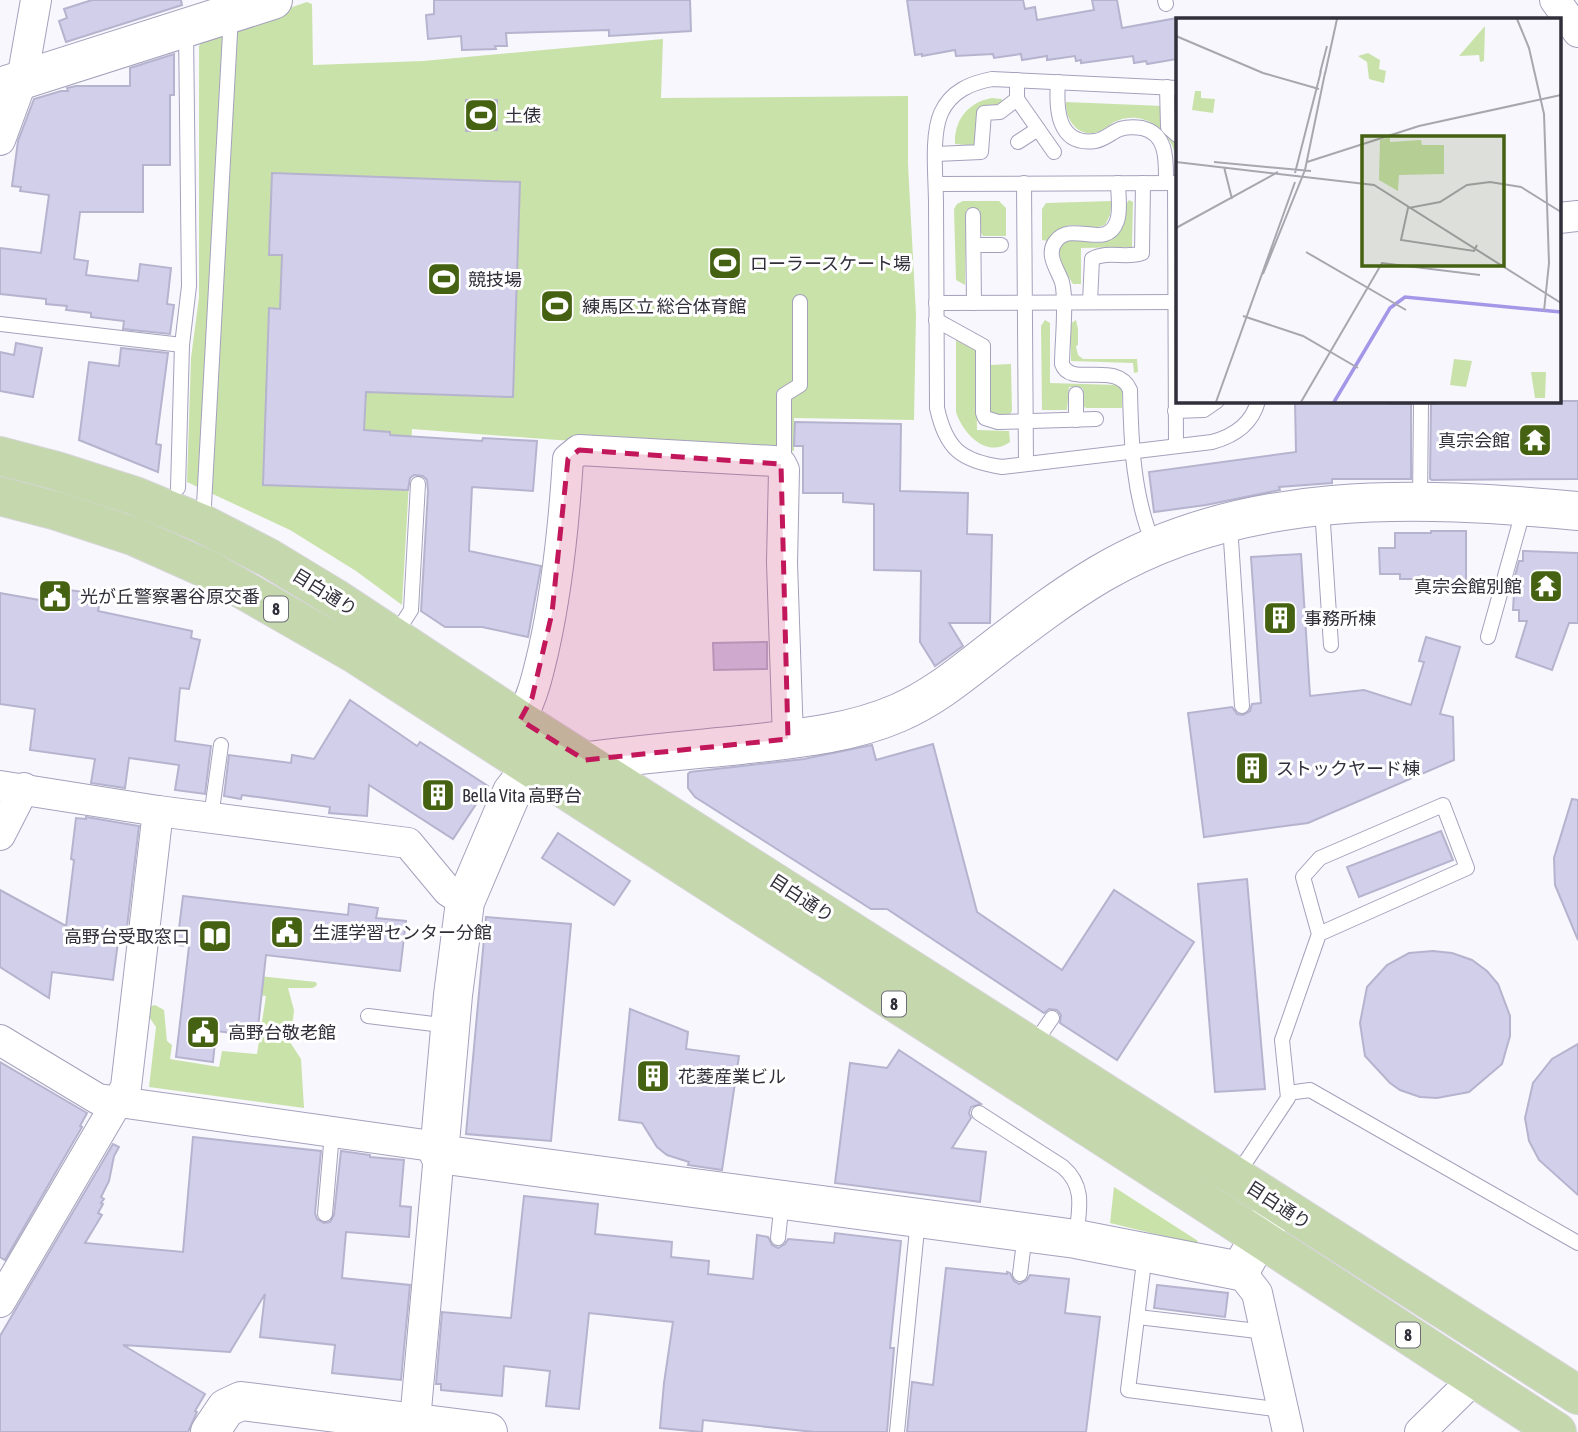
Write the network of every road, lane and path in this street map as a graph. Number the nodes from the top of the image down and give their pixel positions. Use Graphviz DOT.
graph roads {
  1 [pos="36,0"];
  2 [pos="273,0"];
  3 [pos="1555,0"];
  4 [pos="231,13"];
  5 [pos="186,28"];
  6 [pos="1578,32"];
  7 [pos="1017,80"];
  8 [pos="1058,82"];
  9 [pos="11,84"];
  10 [pos="1172,88"];
  11 [pos="1017,99"];
  12 [pos="1038,128"];
  13 [pos="1176,134"];
  14 [pos="0,141"];
  15 [pos="1018,142"];
  16 [pos="1054,152"];
  17 [pos="936,154"];
  18 [pos="1024,183"];
  19 [pos="1118,183"];
  20 [pos="1143,183"];
  21 [pos="1173,183"];
  22 [pos="936,184"];
  23 [pos="974,215"];
  24 [pos="1578,216"];
  25 [pos="1560,218"];
  26 [pos="974,245"];
  27 [pos="1000,245"];
  28 [pos="800,302"];
  29 [pos="1063,302"];
  30 [pos="1090,302"];
  31 [pos="1176,302"];
  32 [pos="936,303"];
  33 [pos="974,303"];
  34 [pos="1025,303"];
  35 [pos="936,320"];
  36 [pos="0,324"];
  37 [pos="182,345"];
  38 [pos="1076,394"];
  39 [pos="1216,402"];
  40 [pos="1258,402"];
  41 [pos="1421,402"];
  42 [pos="1175,411"];
  43 [pos="1096,419"];
  44 [pos="1076,420"];
  45 [pos="1026,421"];
  46 [pos="1176,446"];
  47 [pos="1131,450"];
  48 [pos="0,456"];
  49 [pos="1026,463"];
  50 [pos="781,464"];
  51 [pos="418,484"];
  52 [pos="178,488"];
  53 [pos="0,496"];
  54 [pos="1420,501"];
  55 [pos="1525,506"];
  56 [pos="1322,507"];
  57 [pos="1578,511"];
  58 [pos="1229,522"];
  59 [pos="203,524"];
  60 [pos="1154,547"];
  61 [pos="394,636"];
  62 [pos="1488,637"];
  63 [pos="1331,645"];
  64 [pos="1242,706"];
  65 [pos="520,720"];
  66 [pos="788,739"];
  67 [pos="221,745"];
  68 [pos="584,761"];
  69 [pos="530,769"];
  70 [pos="12,787"];
  71 [pos="158,811"];
  72 [pos="211,817"];
  73 [pos="0,835"];
  74 [pos="465,902"];
  75 [pos="1318,934"];
  76 [pos="368,1016"];
  77 [pos="450,1026"];
  78 [pos="0,1040"];
  79 [pos="1288,1093"];
  80 [pos="117,1102"];
  81 [pos="979,1113"];
  82 [pos="332,1133"];
  83 [pos="439,1151"];
  84 [pos="1236,1177"];
  85 [pos="782,1198"];
  86 [pos="1279,1204"];
  87 [pos="325,1214"];
  88 [pos="918,1218"];
  89 [pos="1025,1233"];
  90 [pos="778,1238"];
  91 [pos="1259,1238"];
  92 [pos="1076,1239"];
  93 [pos="1578,1242"];
  94 [pos="1146,1253"];
  95 [pos="1240,1271"];
  96 [pos="1020,1274"];
  97 [pos="0,1302"];
  98 [pos="1138,1317"];
  99 [pos="1266,1332"];
  100 [pos="1475,1378"];
  101 [pos="1578,1395"];
  102 [pos="1285,1421"];
  103 [pos="414,1427"];
  104 [pos="210,1432"];
  105 [pos="488,1432"];
  106 [pos="897,1432"];
  107 [pos="1420,1432"];
  108 [pos="1557,1432"];
  1 -- 9 [label="street"];
  2 -- 4 [label="street"];
  3 -- 6 [label="street"];
  4 -- 5 [label="street"];
  4 -- 59 [label="lane"];
  5 -- 9 [label="street"];
  5 -- 37 [label="lane"];
  7 -- 8 [label="lane"];
  7 -- 11 [label="lane"];
  7 -- 17 [label="lane"];
  8 -- 10 [label="lane"];
  8 -- 21 [label="lane"];
  9 -- 14 [label="street"];
  10 -- 13 [label="lane"];
  11 -- 12 [label="lane"];
  11 -- 17 [label="lane"];
  12 -- 15 [label="lane"];
  12 -- 16 [label="lane"];
  17 -- 22 [label="lane"];
  18 -- 19 [label="lane"];
  18 -- 22 [label="lane"];
  18 -- 34 [label="lane"];
  19 -- 20 [label="lane"];
  19 -- 29 [label="lane"];
  20 -- 21 [label="lane"];
  20 -- 30 [label="lane"];
  21 -- 31 [label="lane"];
  22 -- 32 [label="lane"];
  23 -- 26 [label="lane"];
  24 -- 25 [label="street"];
  26 -- 27 [label="lane"];
  26 -- 33 [label="lane"];
  28 -- 50 [label="lane"];
  29 -- 30 [label="lane"];
  29 -- 34 [label="lane"];
  29 -- 47 [label="lane"];
  30 -- 31 [label="lane"];
  31 -- 42 [label="lane"];
  32 -- 33 [label="lane"];
  32 -- 35 [label="lane"];
  33 -- 34 [label="lane"];
  34 -- 45 [label="lane"];
  35 -- 45 [label="lane"];
  35 -- 49 [label="lane"];
  36 -- 37 [label="lane"];
  37 -- 52 [label="lane"];
  38 -- 44 [label="lane"];
  39 -- 42 [label="lane"];
  40 -- 46 [label="lane"];
  41 -- 54 [label="lane"];
  42 -- 46 [label="lane"];
  43 -- 44 [label="lane"];
  44 -- 45 [label="lane"];
  45 -- 49 [label="lane"];
  46 -- 47 [label="lane"];
  47 -- 49 [label="lane"];
  47 -- 60 [label="lane"];
  48 -- 59 [label="main road, 目白通り / 8"];
  50 -- 65 [label="street"];
  50 -- 66 [label="street"];
  51 -- 61 [label="lane"];
  53 -- 69 [label="main road, 8"];
  54 -- 55 [label="street"];
  54 -- 56 [label="street"];
  55 -- 57 [label="street"];
  55 -- 62 [label="lane"];
  56 -- 58 [label="street"];
  56 -- 63 [label="lane"];
  58 -- 60 [label="street"];
  58 -- 64 [label="lane"];
  59 -- 61 [label="main road, 目白通り / 8"];
  60 -- 66 [label="street"];
  61 -- 65 [label="main road, 目白通り / 8"];
  65 -- 68 [label="main road, 目白通り / 8"];
  66 -- 68 [label="street"];
  67 -- 72 [label="lane"];
  68 -- 69 [label="street"];
  68 -- 84 [label="main road, 目白通り / 8"];
  69 -- 74 [label="street"];
  69 -- 91 [label="main road, 8"];
  70 -- 71 [label="street"];
  70 -- 73 [label="street"];
  71 -- 72 [label="street"];
  71 -- 80 [label="street"];
  72 -- 74 [label="street"];
  74 -- 77 [label="street"];
  75 -- 75 [label="lane"];
  75 -- 79 [label="lane"];
  76 -- 77 [label="lane"];
  77 -- 83 [label="street"];
  78 -- 80 [label="street"];
  79 -- 84 [label="lane"];
  79 -- 93 [label="lane"];
  80 -- 82 [label="street"];
  80 -- 97 [label="street"];
  81 -- 92 [label="lane"];
  82 -- 83 [label="street"];
  82 -- 87 [label="lane"];
  83 -- 85 [label="street"];
  83 -- 103 [label="street"];
  84 -- 86 [label="main road, 目白通り / 8"];
  85 -- 88 [label="street"];
  85 -- 90 [label="lane"];
  86 -- 91 [label="street"];
  86 -- 101 [label="main road, 目白通り / 8"];
  88 -- 89 [label="street"];
  88 -- 106 [label="lane"];
  89 -- 92 [label="street"];
  89 -- 96 [label="lane"];
  91 -- 95 [label="street"];
  91 -- 100 [label="main road, 8"];
  92 -- 94 [label="street"];
  94 -- 95 [label="street"];
  94 -- 98 [label="lane"];
  95 -- 99 [label="street"];
  98 -- 99 [label="lane"];
  98 -- 102 [label="lane"];
  99 -- 102 [label="street"];
  100 -- 107 [label="street"];
  100 -- 108 [label="main road, 8"];
  103 -- 104 [label="street"];
  103 -- 105 [label="street"];
}
